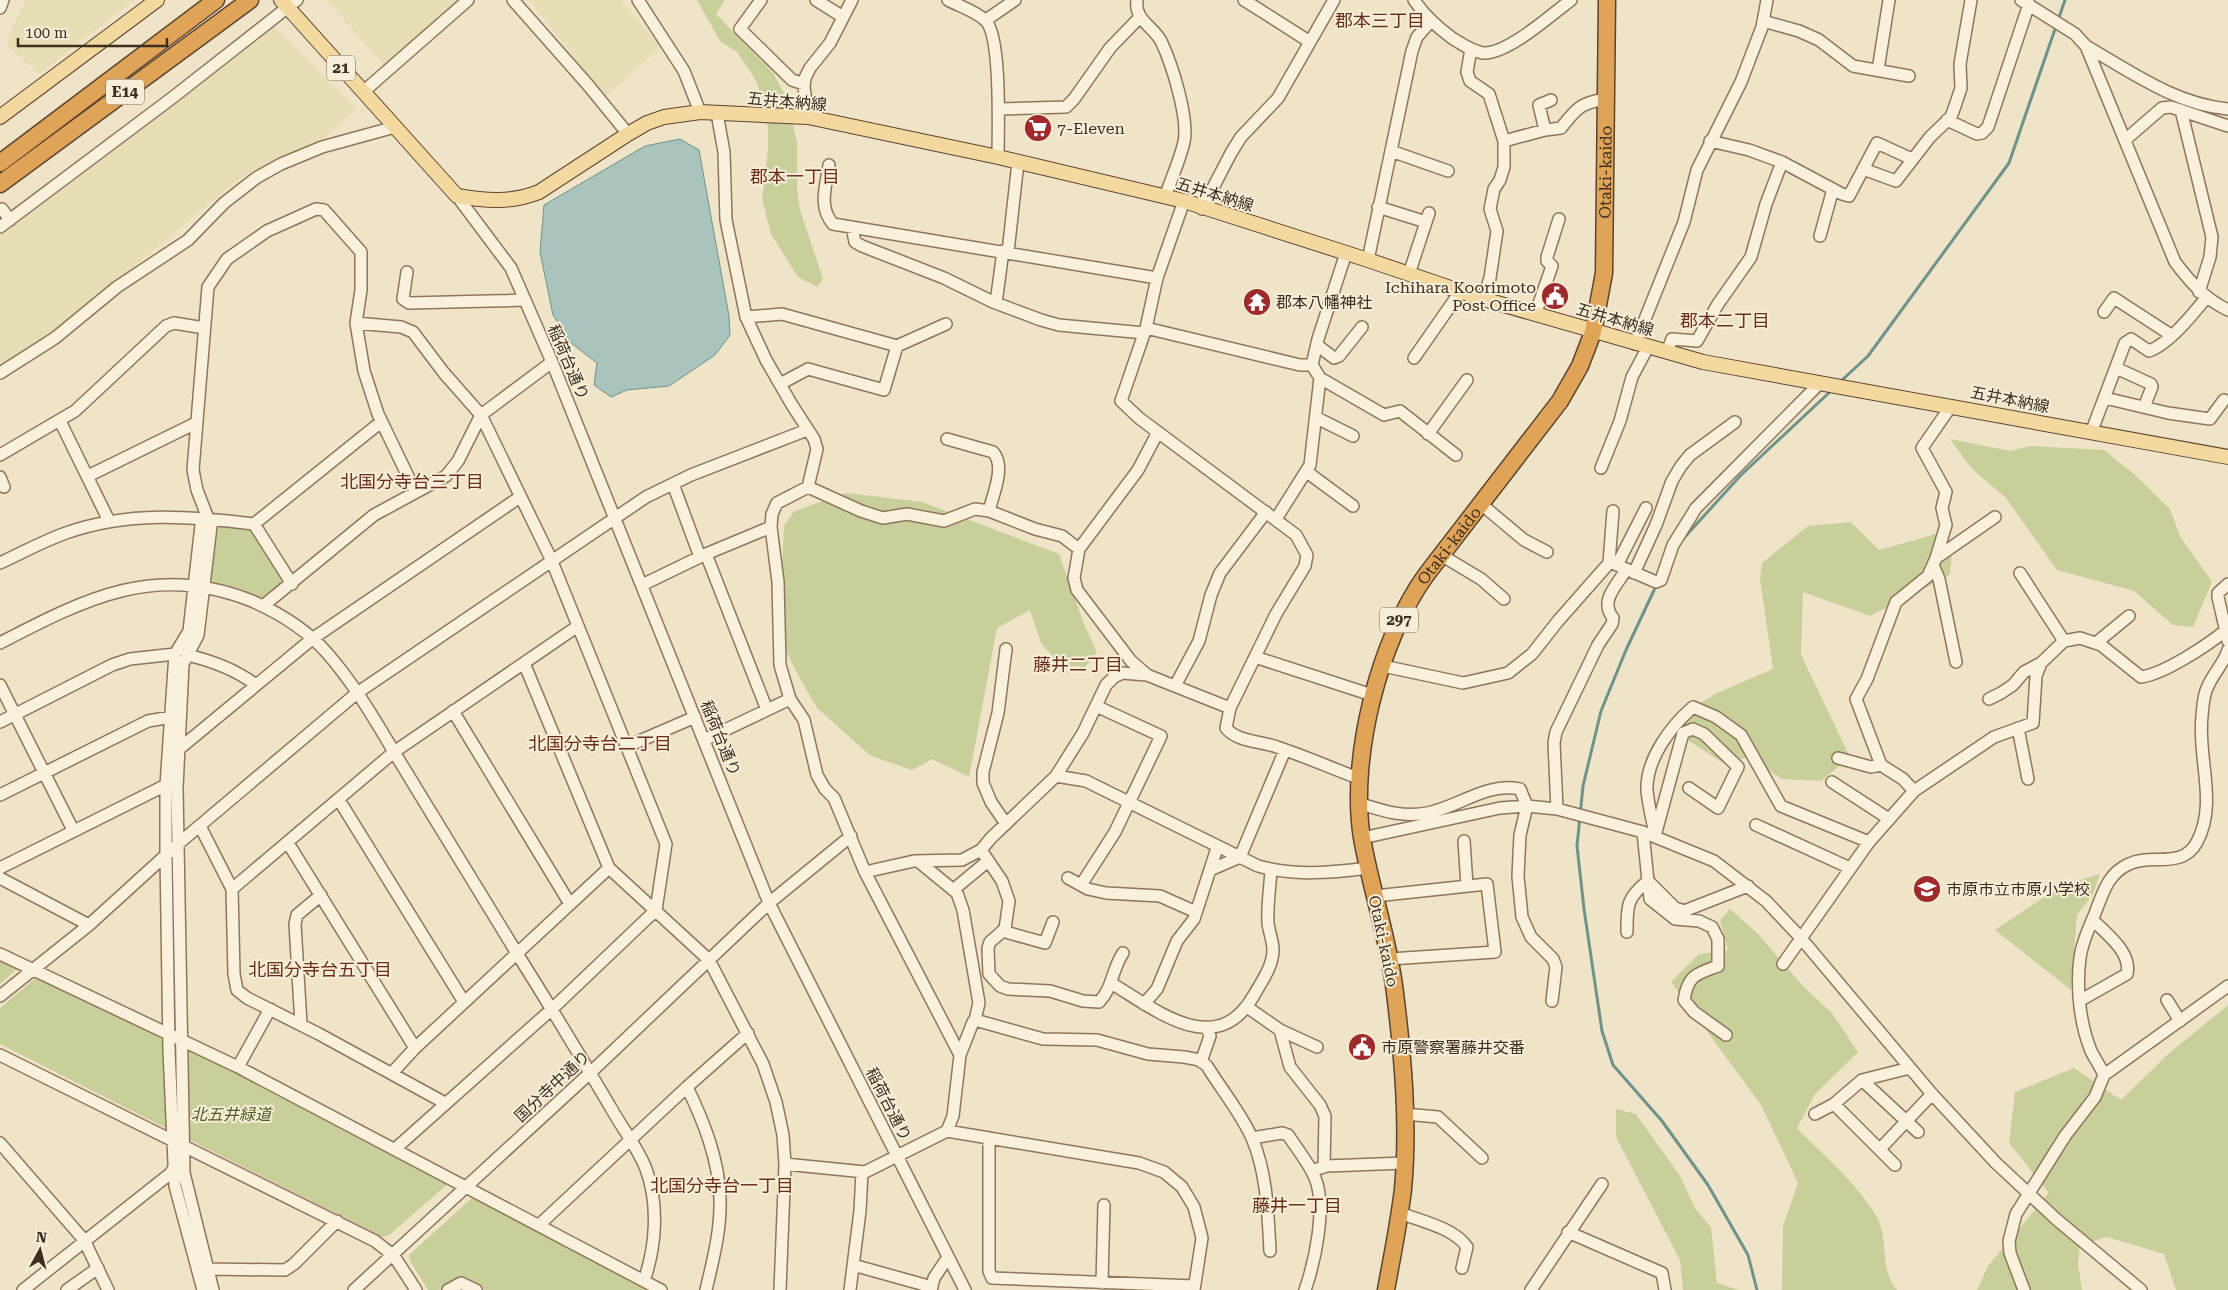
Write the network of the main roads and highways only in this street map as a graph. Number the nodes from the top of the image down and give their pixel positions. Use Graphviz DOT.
graph roads {
  1 [pos="157,0"];
  2 [pos="216,0"];
  3 [pos="250,0"];
  4 [pos="1608,0"];
  5 [pos="289,3"];
  6 [pos="0,117"];
  7 [pos="0,163"];
  8 [pos="0,184"];
  9 [pos="1593,332"];
  10 [pos="2228,457"];
  11 [pos="1386,1290"];
  1 -- 6 [label="main road"];
  2 -- 7 [label="highway, E14"];
  3 -- 8 [label="highway, E14"];
  4 -- 9 [label="highway, Otaki-kaido / 297"];
  5 -- 9 [label="main road, 五井本納線 / 21"];
  9 -- 10 [label="main road, 五井本納線"];
  9 -- 11 [label="highway, Otaki-kaido / 297"];
}
